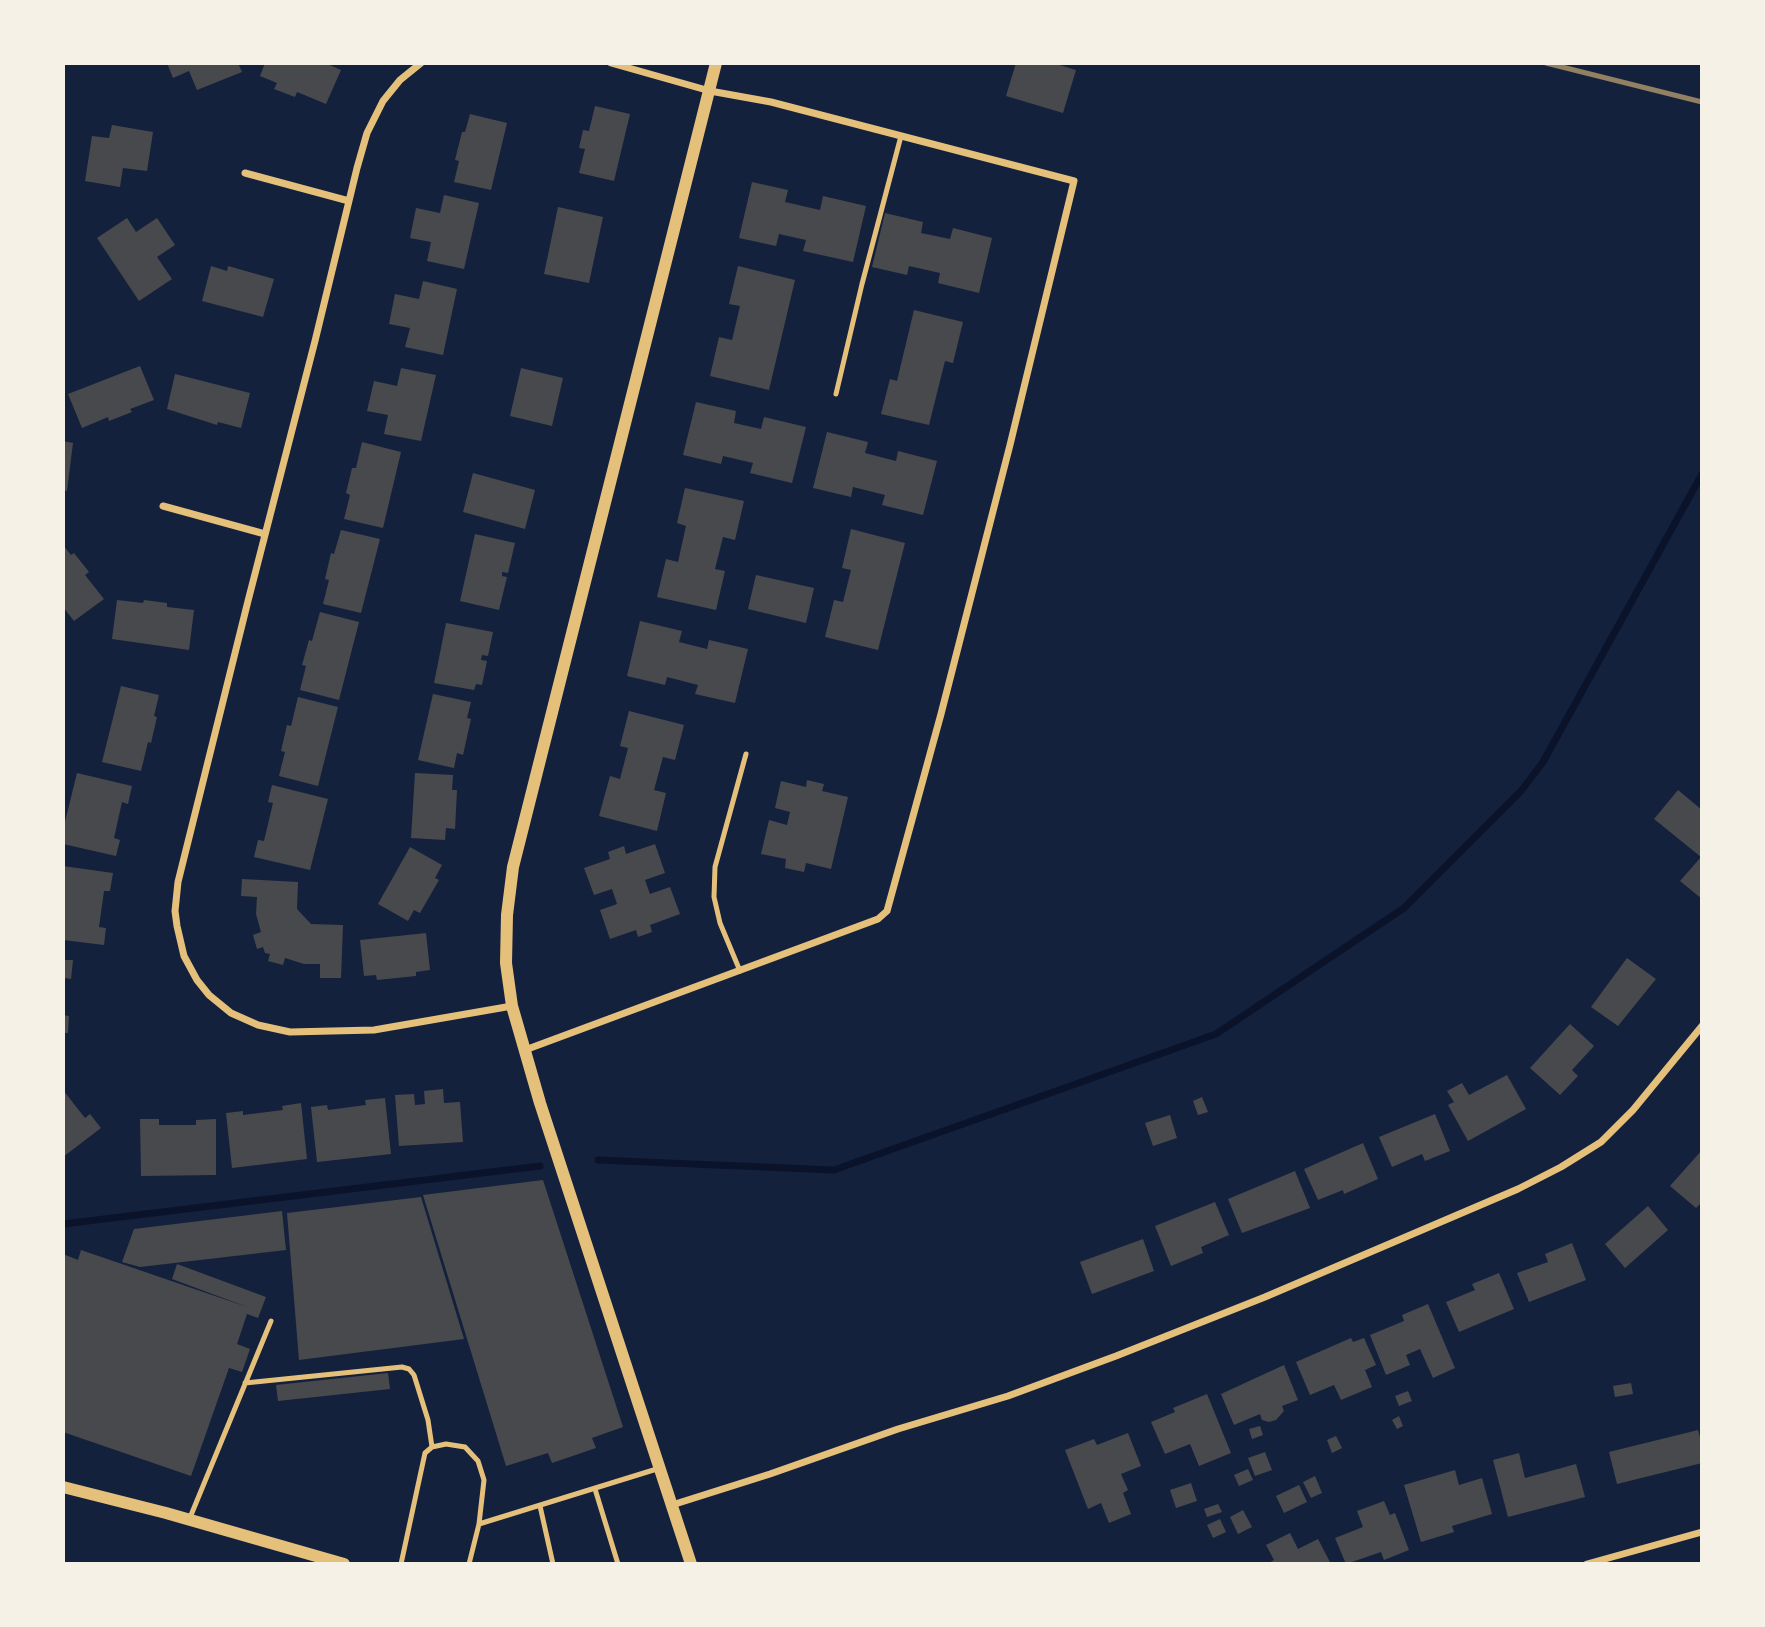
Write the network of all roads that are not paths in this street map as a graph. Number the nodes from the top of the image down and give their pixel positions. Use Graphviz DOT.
graph roads {
  1 [pos="421,63"];
  2 [pos="611,63"];
  3 [pos="716,63"];
  4 [pos="710,91"];
  5 [pos="901,136"];
  6 [pos="245,173"];
  7 [pos="349,201"];
  8 [pos="836,394"];
  9 [pos="163,506"];
  10 [pos="265,534"];
  11 [pos="746,754"];
  12 [pos="740,971"];
  13 [pos="512,1006"];
  14 [pos="1702,1026"];
  15 [pos="525,1050"];
  16 [pos="271,1321"];
  17 [pos="245,1383"];
  18 [pos="432,1447"];
  19 [pos="660,1468"];
  20 [pos="63,1487"];
  21 [pos="595,1489"];
  22 [pos="671,1504"];
  23 [pos="540,1506"];
  24 [pos="189,1520"];
  25 [pos="479,1524"];
  26 [pos="1702,1532"];
  27 [pos="344,1564"];
  28 [pos="401,1564"];
  29 [pos="469,1564"];
  30 [pos="552,1564"];
  31 [pos="618,1564"];
  32 [pos="691,1564"];
  33 [pos="1587,1564"];
  1 -- 7 [label="street"];
  2 -- 4 [label="street"];
  3 -- 4 [label="street"];
  4 -- 5 [label="street"];
  4 -- 13 [label="street"];
  5 -- 8 [label="lane"];
  5 -- 12 [label="street"];
  6 -- 7 [label="street"];
  7 -- 10 [label="street"];
  9 -- 10 [label="street"];
  10 -- 13 [label="street"];
  11 -- 12 [label="lane"];
  12 -- 15 [label="street"];
  13 -- 15 [label="street"];
  14 -- 22 [label="street"];
  15 -- 19 [label="street"];
  16 -- 17 [label="lane"];
  17 -- 18 [label="lane"];
  17 -- 24 [label="lane"];
  18 -- 25 [label="lane"];
  18 -- 28 [label="lane"];
  19 -- 21 [label="lane"];
  19 -- 22 [label="street"];
  20 -- 24 [label="street"];
  21 -- 23 [label="lane"];
  21 -- 31 [label="lane"];
  22 -- 32 [label="street"];
  23 -- 25 [label="lane"];
  23 -- 30 [label="lane"];
  24 -- 27 [label="street"];
  25 -- 29 [label="lane"];
  26 -- 33 [label="street"];
}
